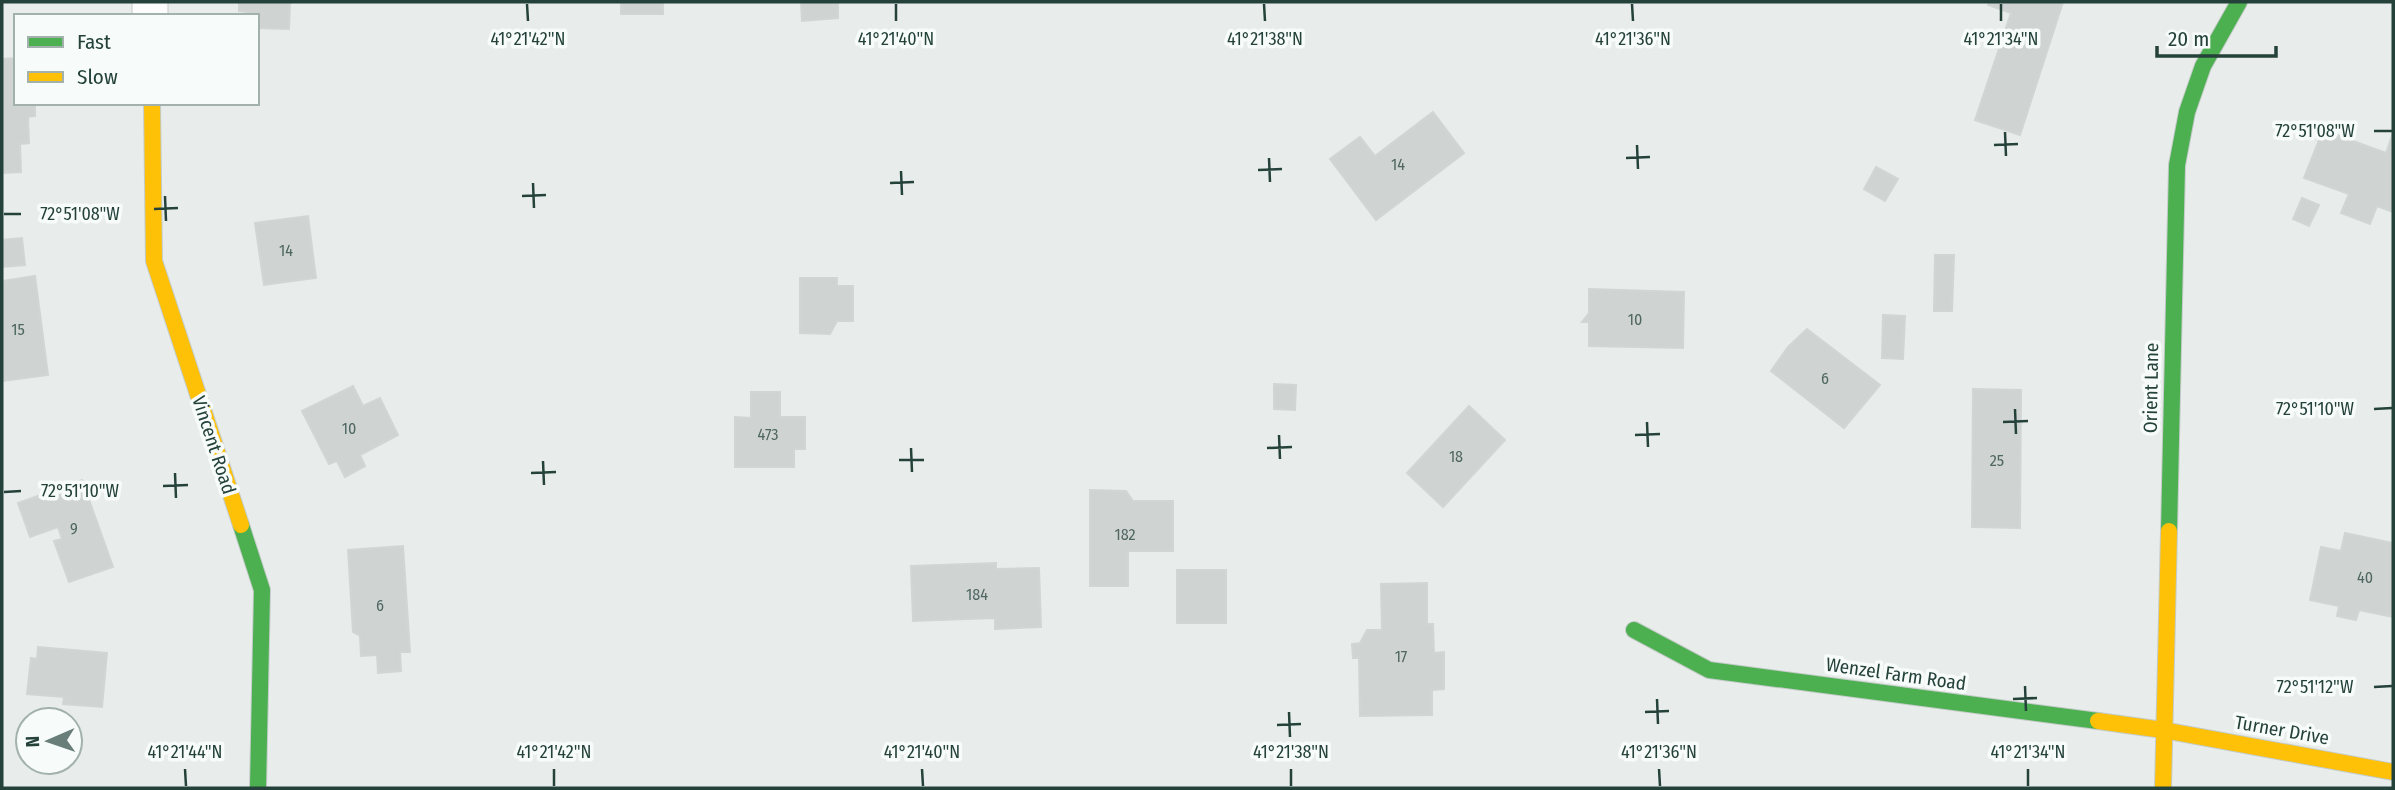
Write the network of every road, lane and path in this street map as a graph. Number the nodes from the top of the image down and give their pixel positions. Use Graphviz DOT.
graph roads {
  1 [pos="2239,2"];
  2 [pos="152,105"];
  3 [pos="1634,630"];
  4 [pos="2163,730"];
  5 [pos="2393,772"];
  6 [pos="258,788"];
  7 [pos="2163,788"];
  1 -- 4 [label="street, Orient Lane"];
  2 -- 6 [label="street, Vincent Road"];
  3 -- 4 [label="street, Wenzel Farm Road"];
  4 -- 5 [label="street, Turner Drive"];
  4 -- 7 [label="street, Orient Lane"];
}
